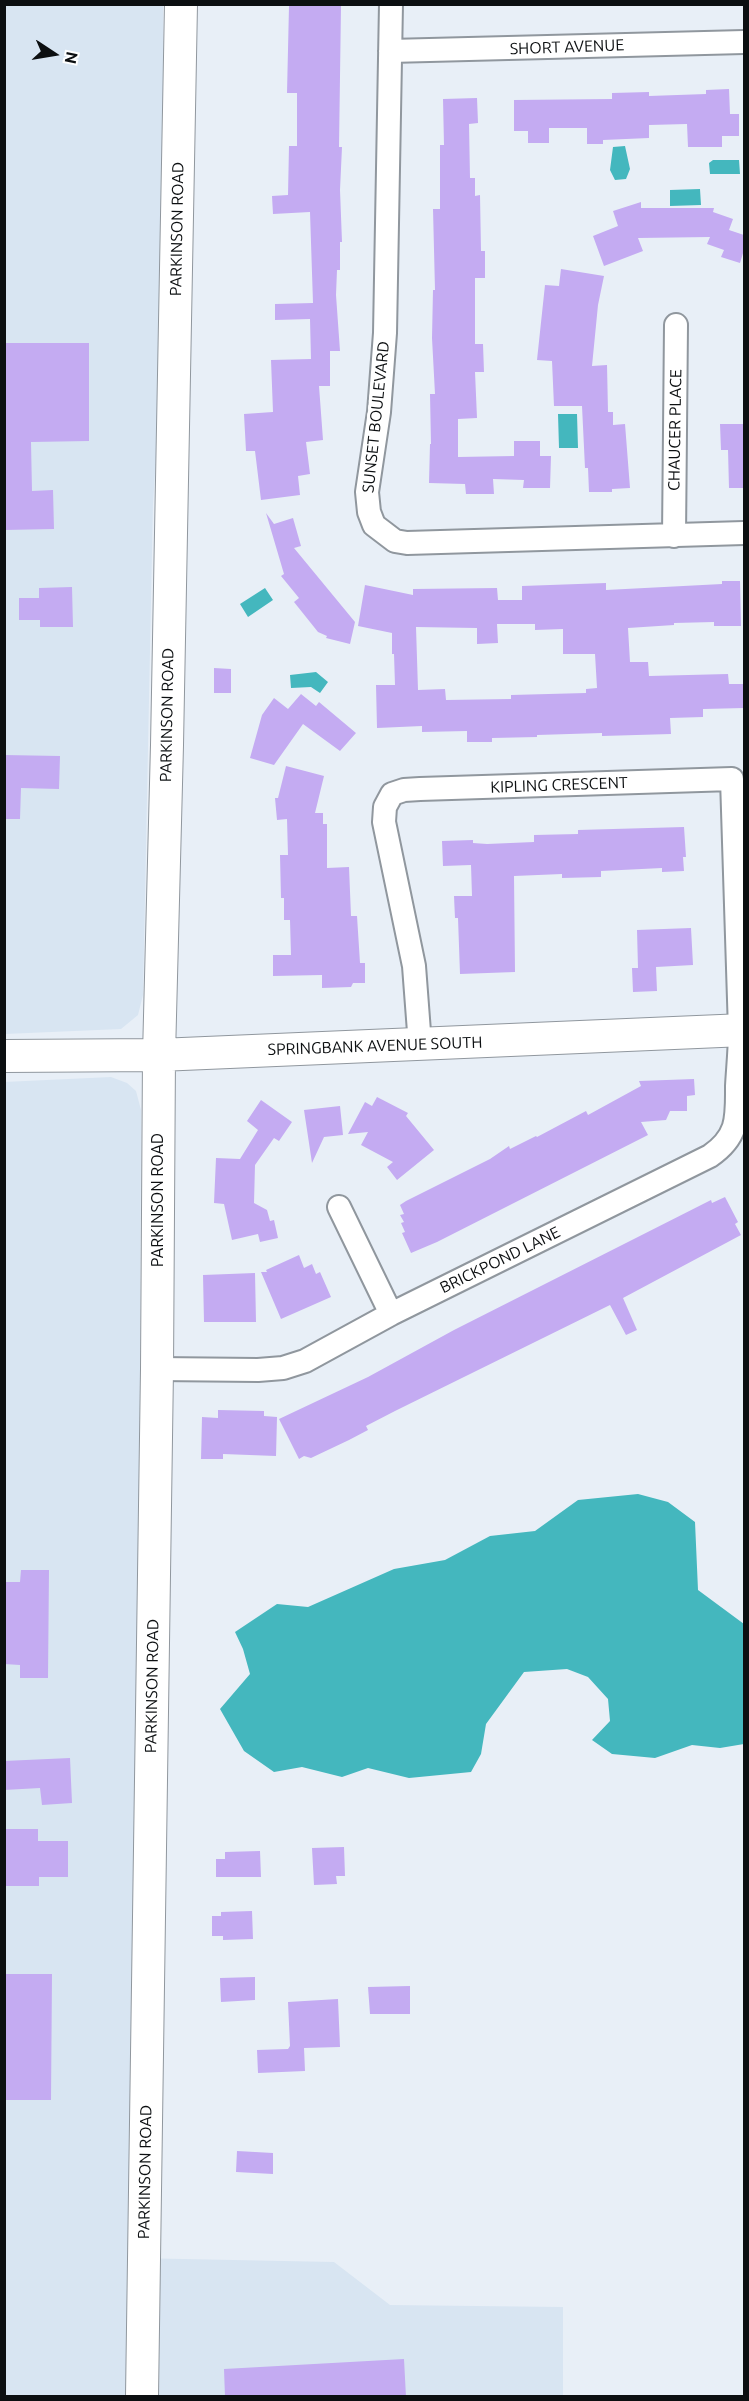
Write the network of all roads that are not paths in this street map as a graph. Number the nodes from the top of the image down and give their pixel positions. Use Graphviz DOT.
graph roads {
  1 [pos="181,4"];
  2 [pos="391,4"];
  3 [pos="744,42"];
  4 [pos="390,51"];
  5 [pos="676,325"];
  6 [pos="744,533"];
  7 [pos="674,536"];
  8 [pos="742,1030"];
  9 [pos="420,1044"];
  10 [pos="159,1055"];
  11 [pos="4,1056"];
  12 [pos="339,1207"];
  13 [pos="391,1314"];
  14 [pos="157,1370"];
  15 [pos="142,2397"];
  1 -- 10 [label="main road, PARKINSON ROAD"];
  2 -- 4 [label="street, SUNSET BOULEVARD"];
  3 -- 4 [label="street, SHORT AVENUE"];
  4 -- 7 [label="street, SUNSET BOULEVARD"];
  5 -- 7 [label="street, CHAUCER PLACE"];
  6 -- 7 [label="street, SUNSET BOULEVARD"];
  8 -- 9 [label="main road, SPRINGBANK AVENUE SOUTH"];
  8 -- 9 [label="street, KIPLING CRESCENT"];
  8 -- 13 [label="street, BRICKPOND LANE"];
  9 -- 10 [label="main road, SPRINGBANK AVENUE SOUTH"];
  10 -- 11 [label="main road, SPRINGBANK AVENUE SOUTH"];
  10 -- 14 [label="main road, PARKINSON ROAD"];
  12 -- 13 [label="street"];
  13 -- 14 [label="street, BRICKPOND LANE"];
  14 -- 15 [label="main road, PARKINSON ROAD"];
}
